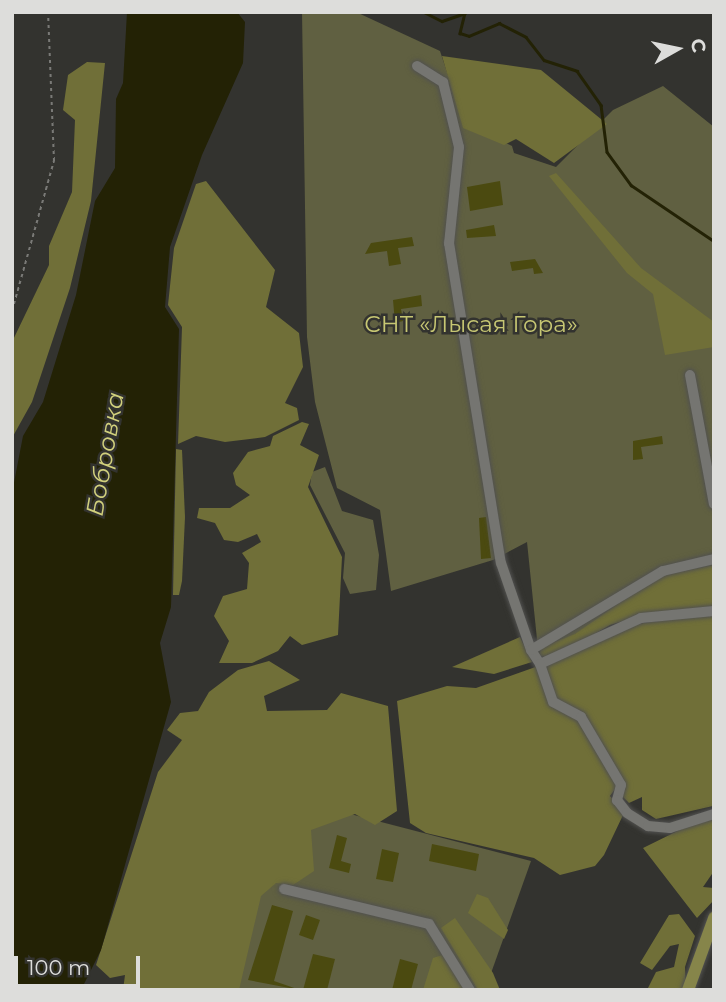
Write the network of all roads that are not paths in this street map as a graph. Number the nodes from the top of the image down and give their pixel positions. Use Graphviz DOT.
graph roads {
  1 [pos="417,66"];
  2 [pos="690,375"];
  3 [pos="714,504"];
  4 [pos="714,559"];
  5 [pos="714,611"];
  6 [pos="531,650"];
  7 [pos="540,664"];
  8 [pos="714,814"];
  9 [pos="284,889"];
  10 [pos="714,918"];
  11 [pos="470,990"];
  12 [pos="688,990"];
  1 -- 6 [label="street"];
  2 -- 3 [label="street"];
  4 -- 6 [label="street"];
  5 -- 7 [label="street"];
  6 -- 7 [label="street"];
  7 -- 8 [label="street"];
  9 -- 11 [label="street"];
  10 -- 12 [label="main road"];
}
